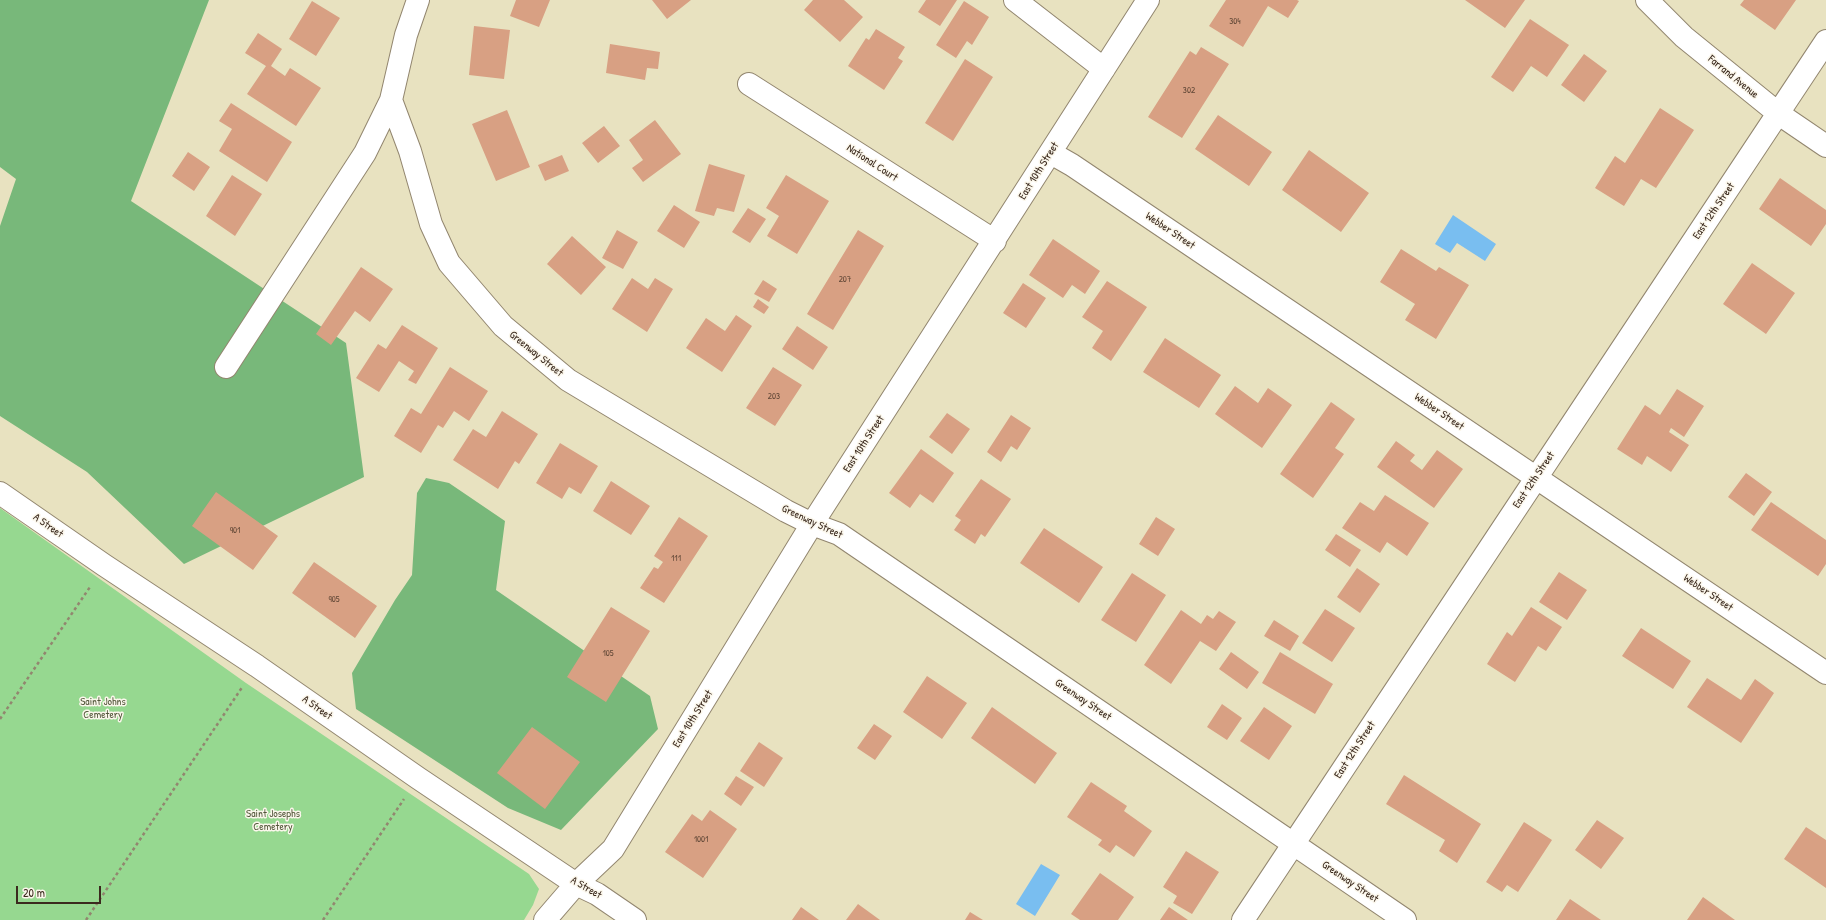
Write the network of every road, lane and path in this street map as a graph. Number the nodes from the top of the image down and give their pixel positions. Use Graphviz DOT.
graph roads {
  1 [pos="418,0"];
  2 [pos="1015,0"];
  3 [pos="1148,0"];
  4 [pos="1648,0"];
  5 [pos="1826,41"];
  6 [pos="1104,69"];
  7 [pos="749,84"];
  8 [pos="391,100"];
  9 [pos="1779,114"];
  10 [pos="1826,146"];
  11 [pos="1051,153"];
  12 [pos="995,241"];
  13 [pos="226,367"];
  14 [pos="1536,477"];
  15 [pos="0,493"];
  16 [pos="812,524"];
  17 [pos="104,565"];
  18 [pos="257,666"];
  19 [pos="1826,673"];
  20 [pos="0,719"];
  21 [pos="418,778"];
  22 [pos="1293,844"];
  23 [pos="576,884"];
  24 [pos="86,920"];
  25 [pos="323,920"];
  26 [pos="545,920"];
  27 [pos="635,920"];
  28 [pos="1243,920"];
  29 [pos="1405,920"];
  1 -- 8 [label="street"];
  2 -- 6 [label="street"];
  3 -- 6 [label="street, East 10th Street"];
  4 -- 9 [label="street, Farrand Avenue"];
  5 -- 9 [label="street, East 12th Street"];
  6 -- 11 [label="street, East 10th Street"];
  7 -- 12 [label="street, National Court"];
  8 -- 13 [label="street"];
  8 -- 16 [label="street, Greenway Street"];
  9 -- 10 [label="street, Farrand Avenue"];
  9 -- 14 [label="street, East 12th Street"];
  11 -- 12 [label="street, East 10th Street"];
  11 -- 14 [label="street, Webber Street"];
  12 -- 16 [label="street, East 10th Street"];
  14 -- 19 [label="street, Webber Street"];
  14 -- 22 [label="street, East 12th Street"];
  15 -- 17 [label="street, A Street"];
  16 -- 22 [label="street, Greenway Street"];
  16 -- 23 [label="street, East 10th Street"];
  17 -- 18 [label="street, A Street"];
  17 -- 20 [label="path"];
  18 -- 21 [label="street, A Street"];
  18 -- 24 [label="path"];
  21 -- 23 [label="street, A Street"];
  21 -- 25 [label="path"];
  22 -- 28 [label="street, East 12th Street"];
  22 -- 29 [label="street, Greenway Street"];
  23 -- 26 [label="street, East 10th Street"];
  23 -- 27 [label="street, A Street"];
}
